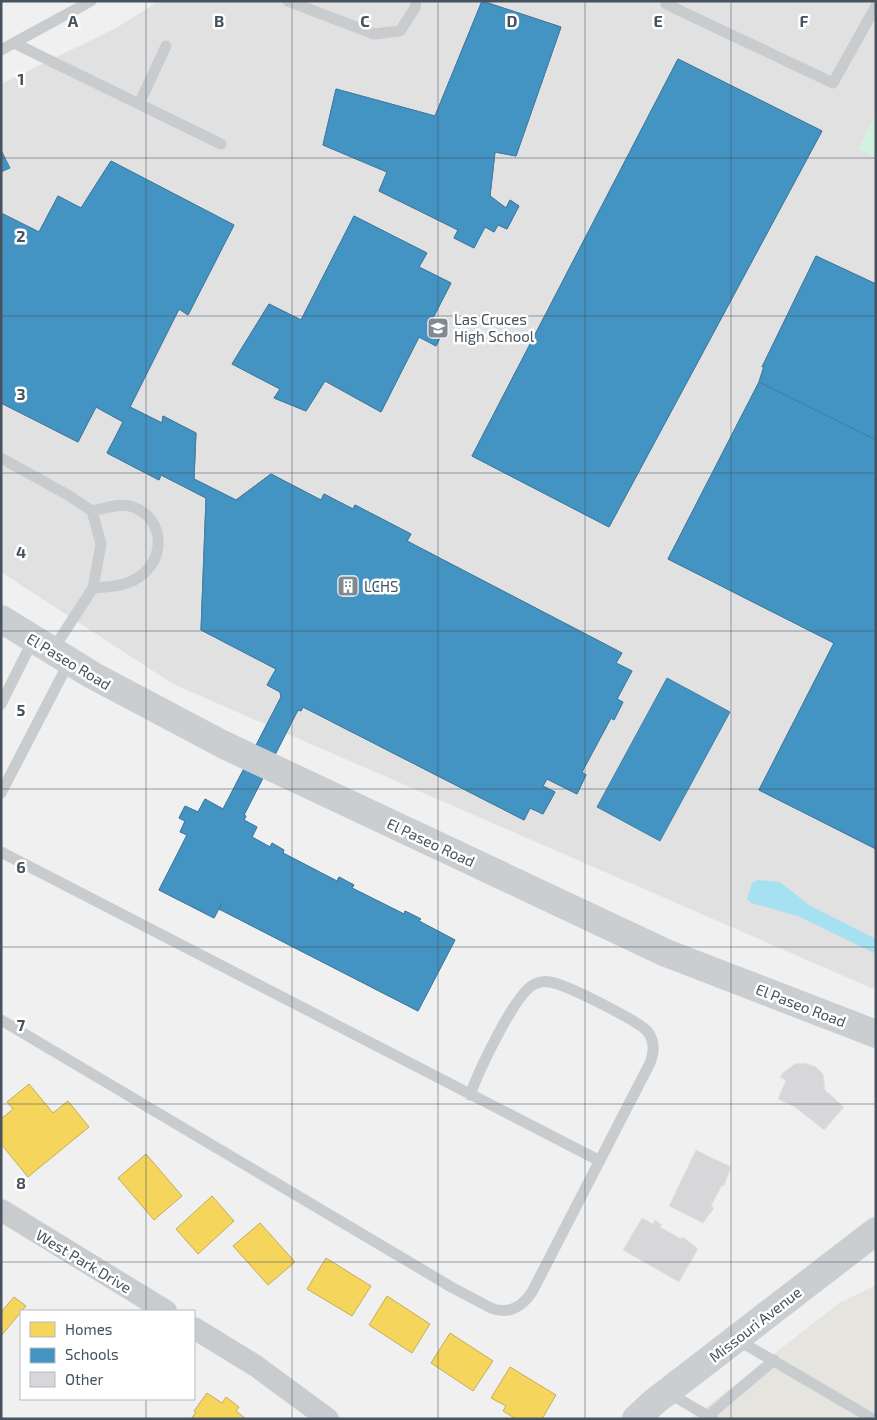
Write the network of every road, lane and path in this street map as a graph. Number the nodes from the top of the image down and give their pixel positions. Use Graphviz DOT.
graph roads {
  1 [pos="91,1"];
  2 [pos="288,1"];
  3 [pos="416,1"];
  4 [pos="667,1"];
  5 [pos="868,1"];
  6 [pos="876,6"];
  7 [pos="14,43"];
  8 [pos="166,46"];
  9 [pos="1,50"];
  10 [pos="138,104"];
  11 [pos="221,144"];
  12 [pos="1,458"];
  13 [pos="92,511"];
  14 [pos="93,588"];
  15 [pos="1,619"];
  16 [pos="52,651"];
  17 [pos="1,704"];
  18 [pos="1,793"];
  19 [pos="1,852"];
  20 [pos="1,1020"];
  21 [pos="876,1034"];
  22 [pos="470,1095"];
  23 [pos="600,1161"];
  24 [pos="1,1210"];
  25 [pos="876,1231"];
  26 [pos="164,1310"];
  27 [pos="195,1329"];
  28 [pos="736,1339"];
  29 [pos="774,1360"];
  30 [pos="667,1392"];
  31 [pos="711,1418"];
  32 [pos="328,1419"];
  33 [pos="636,1419"];
  34 [pos="873,1419"];
  1 -- 7 [label="lane"];
  2 -- 3 [label="lane"];
  4 -- 6 [label="lane"];
  5 -- 6 [label="lane"];
  7 -- 9 [label="lane"];
  7 -- 10 [label="lane"];
  8 -- 10 [label="lane"];
  10 -- 11 [label="lane"];
  12 -- 13 [label="lane"];
  13 -- 14 [label="lane"];
  13 -- 14 [label="lane"];
  14 -- 16 [label="lane"];
  15 -- 16 [label="main road, El Paseo Road"];
  16 -- 17 [label="lane"];
  16 -- 18 [label="lane"];
  16 -- 21 [label="main road, El Paseo Road"];
  19 -- 22 [label="lane"];
  20 -- 23 [label="lane"];
  22 -- 23 [label="lane"];
  22 -- 23 [label="lane"];
  24 -- 26 [label="street, West Park Drive"];
  25 -- 28 [label="main road, Missouri Avenue"];
  27 -- 32 [label="street"];
  28 -- 29 [label="lane"];
  28 -- 30 [label="main road, Missouri Avenue"];
  29 -- 31 [label="lane"];
  29 -- 34 [label="lane"];
  30 -- 31 [label="lane"];
  30 -- 33 [label="main road, Missouri Avenue"];
}
